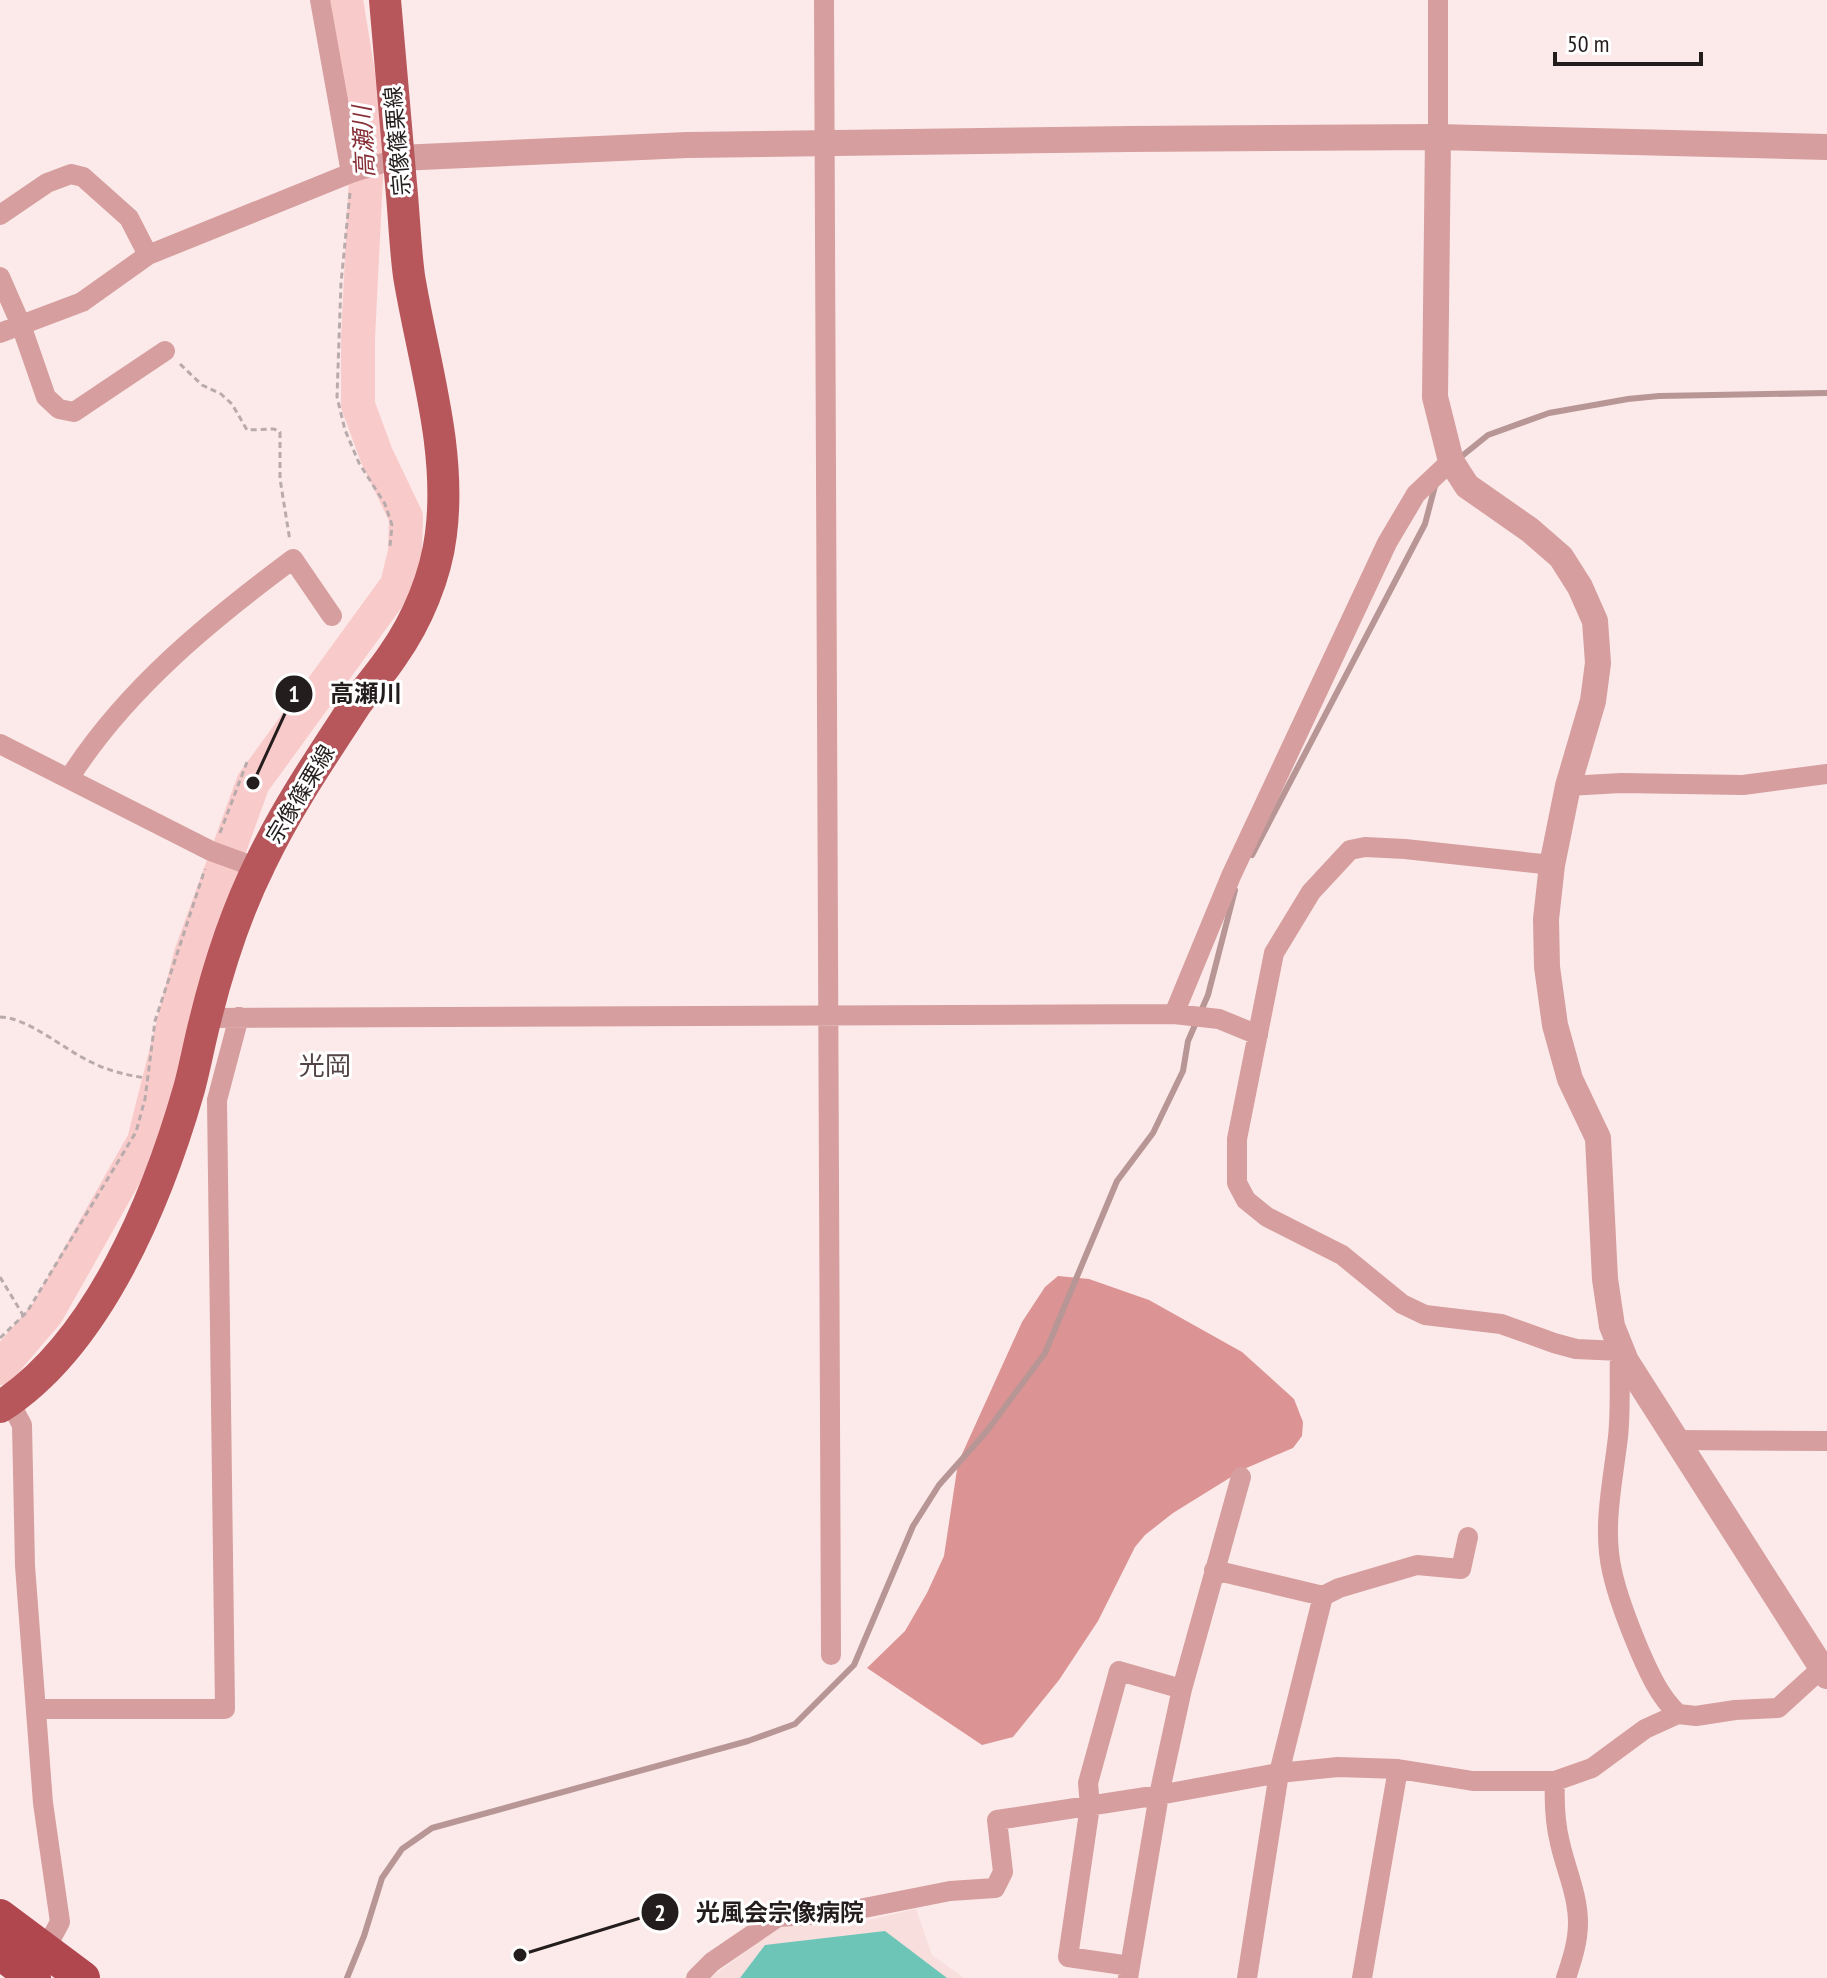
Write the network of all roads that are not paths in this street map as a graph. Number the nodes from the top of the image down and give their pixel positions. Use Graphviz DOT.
graph roads {
  1 [pos="320,0"];
  2 [pos="385,0"];
  3 [pos="824,0"];
  4 [pos="1438,0"];
  5 [pos="1438,137"];
  6 [pos="823,143"];
  7 [pos="1827,147"];
  8 [pos="391,160"];
  9 [pos="355,172"];
  10 [pos="0,214"];
  11 [pos="148,255"];
  12 [pos="0,277"];
  13 [pos="21,325"];
  14 [pos="0,333"];
  15 [pos="165,351"];
  16 [pos="1451,461"];
  17 [pos="332,616"];
  18 [pos="0,744"];
  19 [pos="1827,774"];
  20 [pos="70,777"];
  21 [pos="1568,786"];
  22 [pos="1552,865"];
  23 [pos="258,868"];
  24 [pos="1174,1014"];
  25 [pos="828,1016"];
  26 [pos="239,1017"];
  27 [pos="205,1018"];
  28 [pos="1258,1035"];
  29 [pos="1620,1351"];
  30 [pos="5,1404"];
  31 [pos="1677,1440"];
  32 [pos="1827,1441"];
  33 [pos="1241,1477"];
  34 [pos="1468,1537"];
  35 [pos="1214,1570"];
  36 [pos="1323,1596"];
  37 [pos="831,1655"];
  38 [pos="1824,1672"];
  39 [pos="1182,1689"];
  40 [pos="37,1709"];
  41 [pos="1678,1714"];
  42 [pos="1398,1769"];
  43 [pos="1279,1773"];
  44 [pos="1555,1781"];
  45 [pos="1159,1795"];
  46 [pos="1090,1806"];
  47 [pos="0,1916"];
  48 [pos="0,1953"];
  49 [pos="39,1964"];
  50 [pos="1129,1972"];
  51 [pos="83,1978"];
  52 [pos="696,1978"];
  53 [pos="1247,1978"];
  54 [pos="1362,1978"];
  55 [pos="1566,1978"];
  1 -- 9 [label="street"];
  2 -- 8 [label="main road, 宗像篠栗線"];
  3 -- 6 [label="street"];
  4 -- 5 [label="street"];
  5 -- 6 [label="street"];
  5 -- 7 [label="street"];
  5 -- 16 [label="street"];
  6 -- 8 [label="street"];
  6 -- 25 [label="street"];
  8 -- 9 [label="street"];
  8 -- 23 [label="main road, 宗像篠栗線"];
  9 -- 11 [label="street"];
  10 -- 11 [label="street"];
  11 -- 13 [label="street"];
  12 -- 13 [label="street"];
  13 -- 14 [label="street"];
  13 -- 15 [label="street"];
  16 -- 21 [label="street"];
  16 -- 24 [label="street"];
  17 -- 20 [label="street"];
  18 -- 20 [label="street"];
  19 -- 21 [label="street"];
  20 -- 23 [label="street"];
  21 -- 22 [label="street"];
  22 -- 28 [label="street"];
  22 -- 29 [label="street"];
  23 -- 27 [label="main road, 宗像篠栗線"];
  24 -- 25 [label="street"];
  24 -- 28 [label="street"];
  25 -- 26 [label="street"];
  25 -- 37 [label="street"];
  26 -- 27 [label="street"];
  26 -- 40 [label="street"];
  27 -- 30 [label="main road, 宗像篠栗線"];
  28 -- 29 [label="street"];
  29 -- 31 [label="street"];
  29 -- 41 [label="street"];
  30 -- 40 [label="street"];
  31 -- 32 [label="street"];
  31 -- 38 [label="street"];
  33 -- 35 [label="street"];
  34 -- 36 [label="street"];
  35 -- 36 [label="street"];
  35 -- 39 [label="street"];
  36 -- 43 [label="street"];
  38 -- 41 [label="street"];
  39 -- 45 [label="street"];
  39 -- 46 [label="street"];
  40 -- 49 [label="street"];
  41 -- 44 [label="street"];
  42 -- 43 [label="street"];
  42 -- 44 [label="street"];
  42 -- 54 [label="street"];
  43 -- 45 [label="street"];
  43 -- 53 [label="street"];
  44 -- 55 [label="street"];
  45 -- 46 [label="street"];
  45 -- 50 [label="street"];
  46 -- 50 [label="street"];
  46 -- 52 [label="street"];
  47 -- 49 [label="highway"];
  48 -- 49 [label="highway"];
  49 -- 51 [label="highway"];
}
